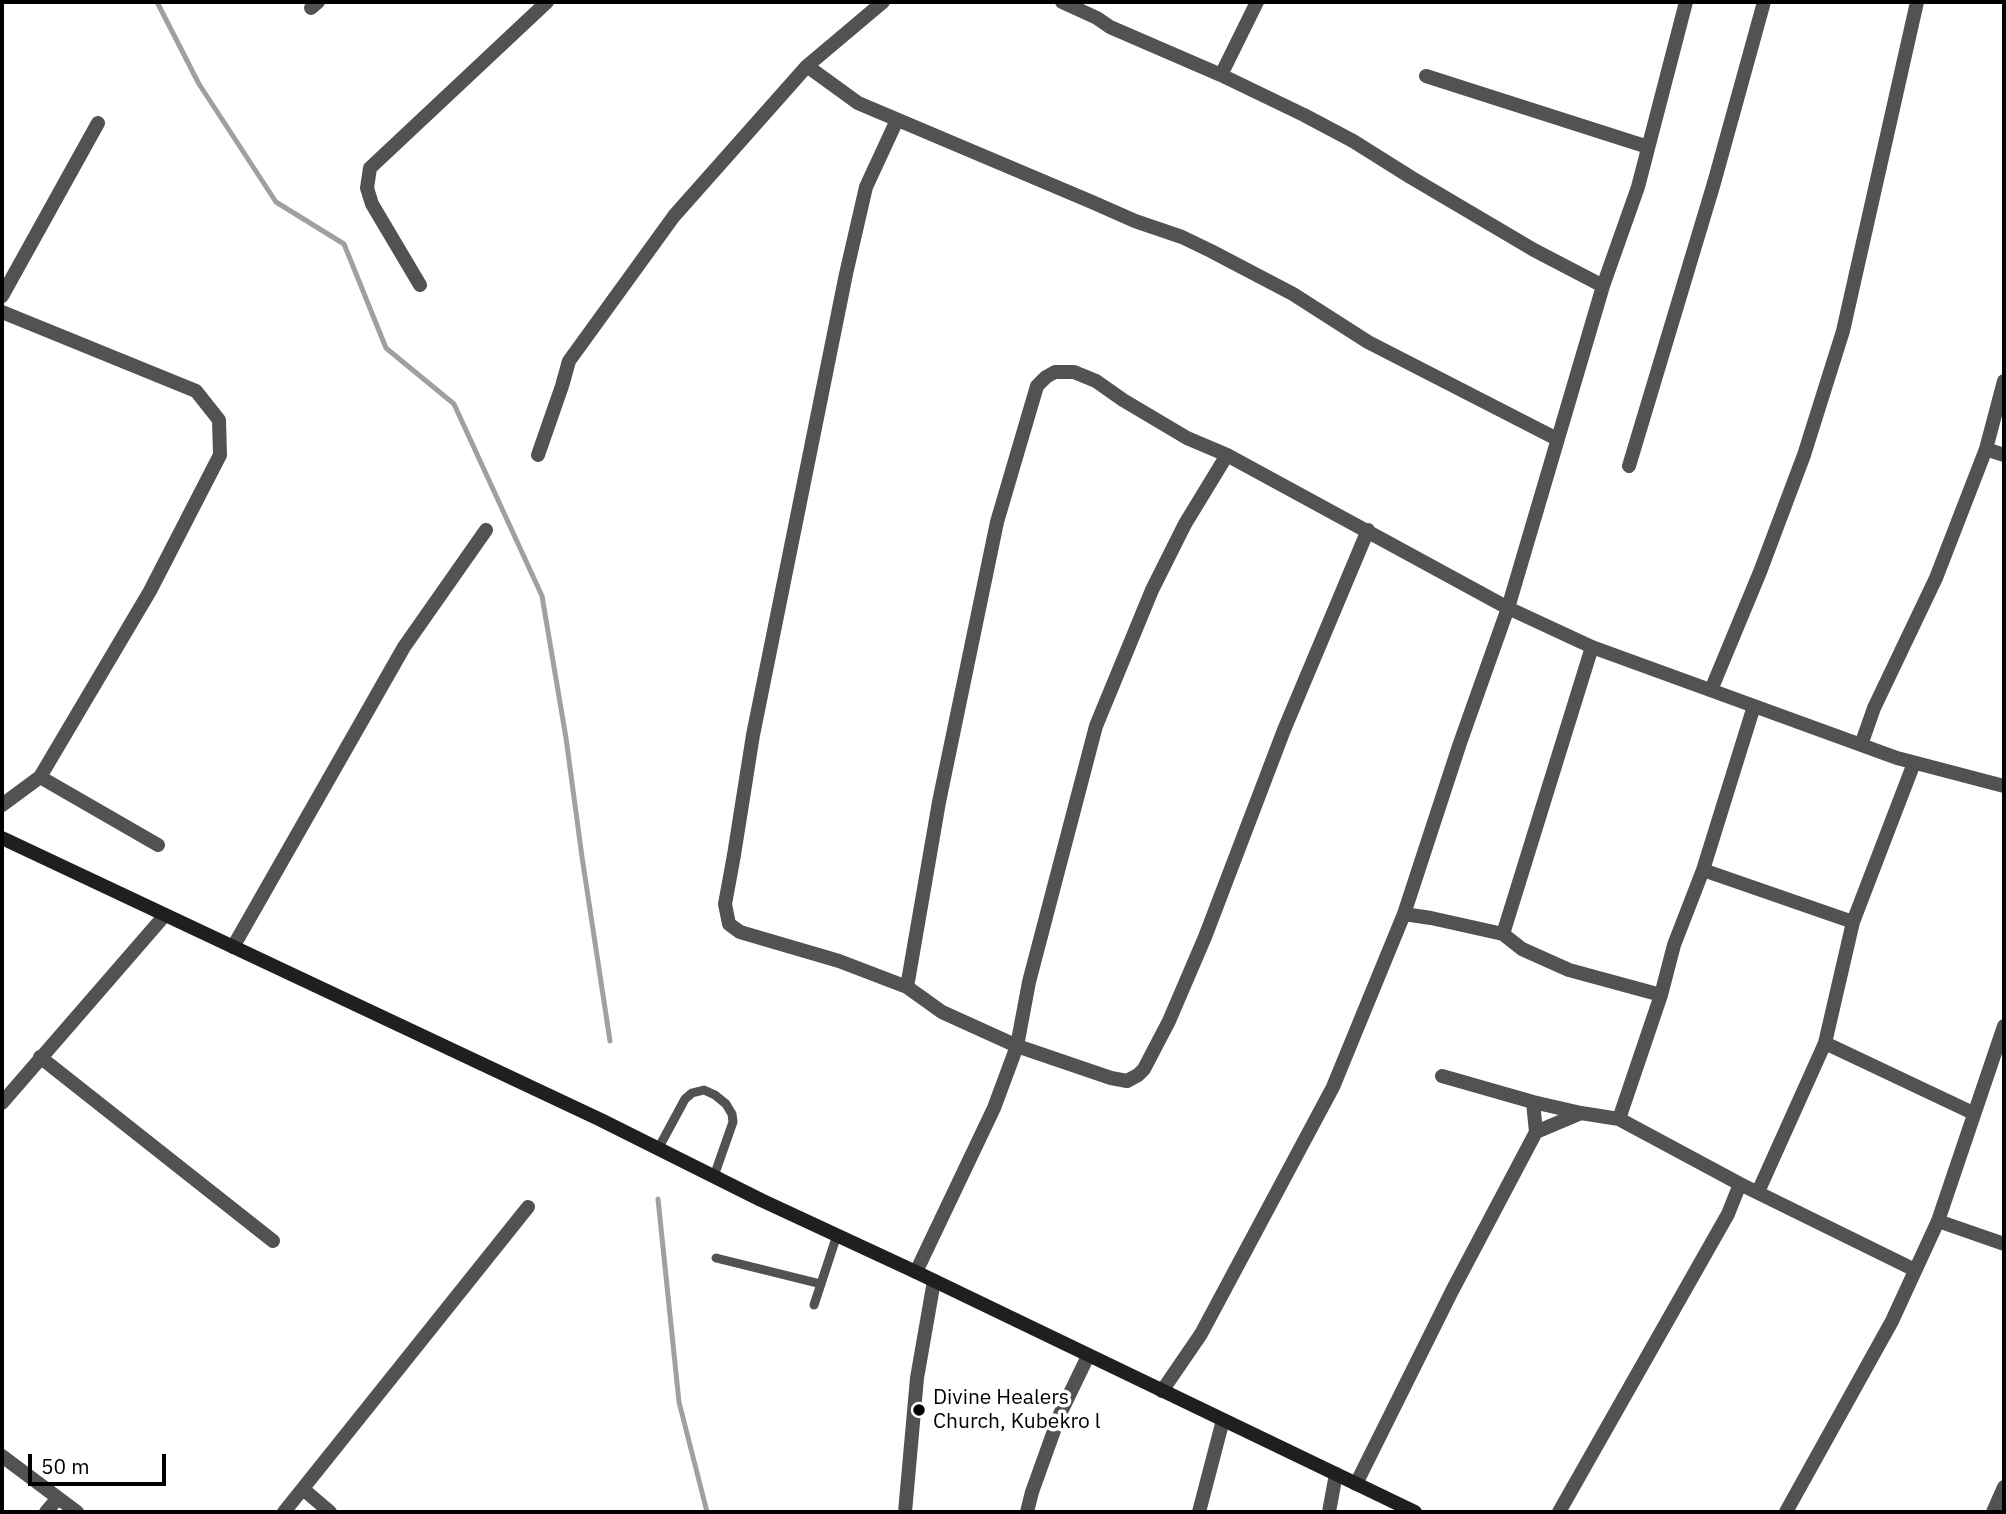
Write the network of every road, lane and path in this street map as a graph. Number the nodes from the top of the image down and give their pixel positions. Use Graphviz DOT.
graph roads {
  1 [pos="547,2"];
  2 [pos="883,2"];
  3 [pos="1062,2"];
  4 [pos="1258,2"];
  5 [pos="1686,2"];
  6 [pos="1764,2"];
  7 [pos="1917,2"];
  8 [pos="807,66"];
  9 [pos="1221,75"];
  10 [pos="1426,76"];
  11 [pos="897,120"];
  12 [pos="98,123"];
  13 [pos="1648,147"];
  14 [pos="421,285"];
  15 [pos="1603,286"];
  16 [pos="2,296"];
  17 [pos="2,312"];
  18 [pos="2004,381"];
  19 [pos="1557,439"];
  20 [pos="1986,449"];
  21 [pos="538,455"];
  22 [pos="1227,455"];
  23 [pos="2004,455"];
  24 [pos="1629,466"];
  25 [pos="486,530"];
  26 [pos="1368,530"];
  27 [pos="1508,608"];
  28 [pos="1592,647"];
  29 [pos="1711,690"];
  30 [pos="1754,706"];
  31 [pos="1861,745"];
  32 [pos="1914,762"];
  33 [pos="40,777"];
  34 [pos="2004,786"];
  35 [pos="2,805"];
  36 [pos="2,838"];
  37 [pos="158,845"];
  38 [pos="1703,870"];
  39 [pos="165,915"];
  40 [pos="1404,915"];
  41 [pos="1853,922"];
  42 [pos="1503,934"];
  43 [pos="233,947"];
  44 [pos="907,987"];
  45 [pos="1661,995"];
  46 [pos="2004,1026"];
  47 [pos="1825,1043"];
  48 [pos="1017,1046"];
  49 [pos="40,1057"];
  50 [pos="1442,1076"];
  51 [pos="1533,1102"];
  52 [pos="2,1103"];
  53 [pos="1581,1113"];
  54 [pos="1973,1113"];
  55 [pos="1619,1119"];
  56 [pos="1536,1132"];
  57 [pos="658,1149"];
  58 [pos="713,1176"];
  59 [pos="1740,1184"];
  60 [pos="1758,1192"];
  61 [pos="528,1207"];
  62 [pos="1938,1221"];
  63 [pos="837,1235"];
  64 [pos="273,1241"];
  65 [pos="2004,1244"];
  66 [pos="716,1258"];
  67 [pos="1915,1270"];
  68 [pos="916,1272"];
  69 [pos="934,1281"];
  70 [pos="821,1284"];
  71 [pos="814,1305"];
  72 [pos="1088,1356"];
  73 [pos="1162,1391"];
  74 [pos="1223,1420"];
  75 [pos="2,1456"];
  76 [pos="1336,1475"];
  77 [pos="1356,1484"];
  78 [pos="2004,1487"];
  79 [pos="303,1489"];
  80 [pos="58,1498"];
  81 [pos="46,1512"];
  82 [pos="77,1512"];
  83 [pos="284,1512"];
  84 [pos="330,1512"];
  85 [pos="905,1512"];
  86 [pos="1027,1512"];
  87 [pos="1199,1512"];
  88 [pos="1329,1512"];
  89 [pos="1415,1512"];
  90 [pos="1559,1512"];
  91 [pos="1786,1512"];
  92 [pos="1993,1512"];
  1 -- 14 [label="street"];
  2 -- 8 [label="street"];
  3 -- 9 [label="street"];
  4 -- 9 [label="street"];
  5 -- 13 [label="street"];
  6 -- 24 [label="street"];
  7 -- 29 [label="street"];
  8 -- 11 [label="street"];
  8 -- 21 [label="street"];
  9 -- 15 [label="street"];
  10 -- 13 [label="street"];
  11 -- 19 [label="street"];
  11 -- 44 [label="street"];
  12 -- 16 [label="street"];
  13 -- 15 [label="street"];
  15 -- 19 [label="street"];
  17 -- 33 [label="street"];
  18 -- 20 [label="street"];
  19 -- 27 [label="street"];
  20 -- 23 [label="street"];
  20 -- 31 [label="street"];
  22 -- 26 [label="street"];
  22 -- 44 [label="street"];
  22 -- 48 [label="street"];
  25 -- 43 [label="street"];
  26 -- 27 [label="street"];
  26 -- 48 [label="street"];
  27 -- 28 [label="street"];
  27 -- 40 [label="street"];
  28 -- 29 [label="street"];
  28 -- 42 [label="street"];
  29 -- 30 [label="street"];
  30 -- 31 [label="street"];
  30 -- 38 [label="street"];
  31 -- 32 [label="street"];
  32 -- 34 [label="street"];
  32 -- 41 [label="street"];
  33 -- 35 [label="street"];
  33 -- 37 [label="street"];
  36 -- 39 [label="main road"];
  38 -- 41 [label="street"];
  38 -- 45 [label="street"];
  39 -- 43 [label="main road"];
  39 -- 49 [label="street"];
  40 -- 42 [label="street"];
  40 -- 73 [label="street"];
  41 -- 47 [label="street"];
  42 -- 45 [label="street"];
  43 -- 57 [label="main road"];
  44 -- 48 [label="street"];
  45 -- 55 [label="street"];
  46 -- 54 [label="street"];
  47 -- 54 [label="street"];
  47 -- 60 [label="street"];
  48 -- 68 [label="street"];
  49 -- 52 [label="street"];
  49 -- 64 [label="street"];
  50 -- 51 [label="street"];
  51 -- 53 [label="street"];
  51 -- 56 [label="street"];
  53 -- 55 [label="street"];
  53 -- 56 [label="street"];
  54 -- 62 [label="street"];
  55 -- 59 [label="street"];
  56 -- 77 [label="street"];
  57 -- 58 [label="main road"];
  57 -- 58 [label="lane"];
  58 -- 63 [label="main road"];
  59 -- 60 [label="street"];
  59 -- 90 [label="street"];
  60 -- 67 [label="street"];
  61 -- 79 [label="street"];
  62 -- 65 [label="street"];
  62 -- 67 [label="street"];
  63 -- 68 [label="main road"];
  63 -- 70 [label="lane"];
  66 -- 70 [label="lane"];
  67 -- 91 [label="street"];
  68 -- 69 [label="main road"];
  69 -- 72 [label="main road"];
  69 -- 85 [label="street"];
  70 -- 71 [label="lane"];
  72 -- 73 [label="main road"];
  72 -- 86 [label="street"];
  73 -- 74 [label="main road"];
  74 -- 76 [label="main road"];
  74 -- 87 [label="street"];
  75 -- 80 [label="street"];
  76 -- 77 [label="main road"];
  76 -- 88 [label="street"];
  77 -- 89 [label="main road"];
  78 -- 92 [label="street"];
  79 -- 83 [label="street"];
  79 -- 84 [label="street"];
  80 -- 81 [label="street"];
  80 -- 82 [label="street"];
}
